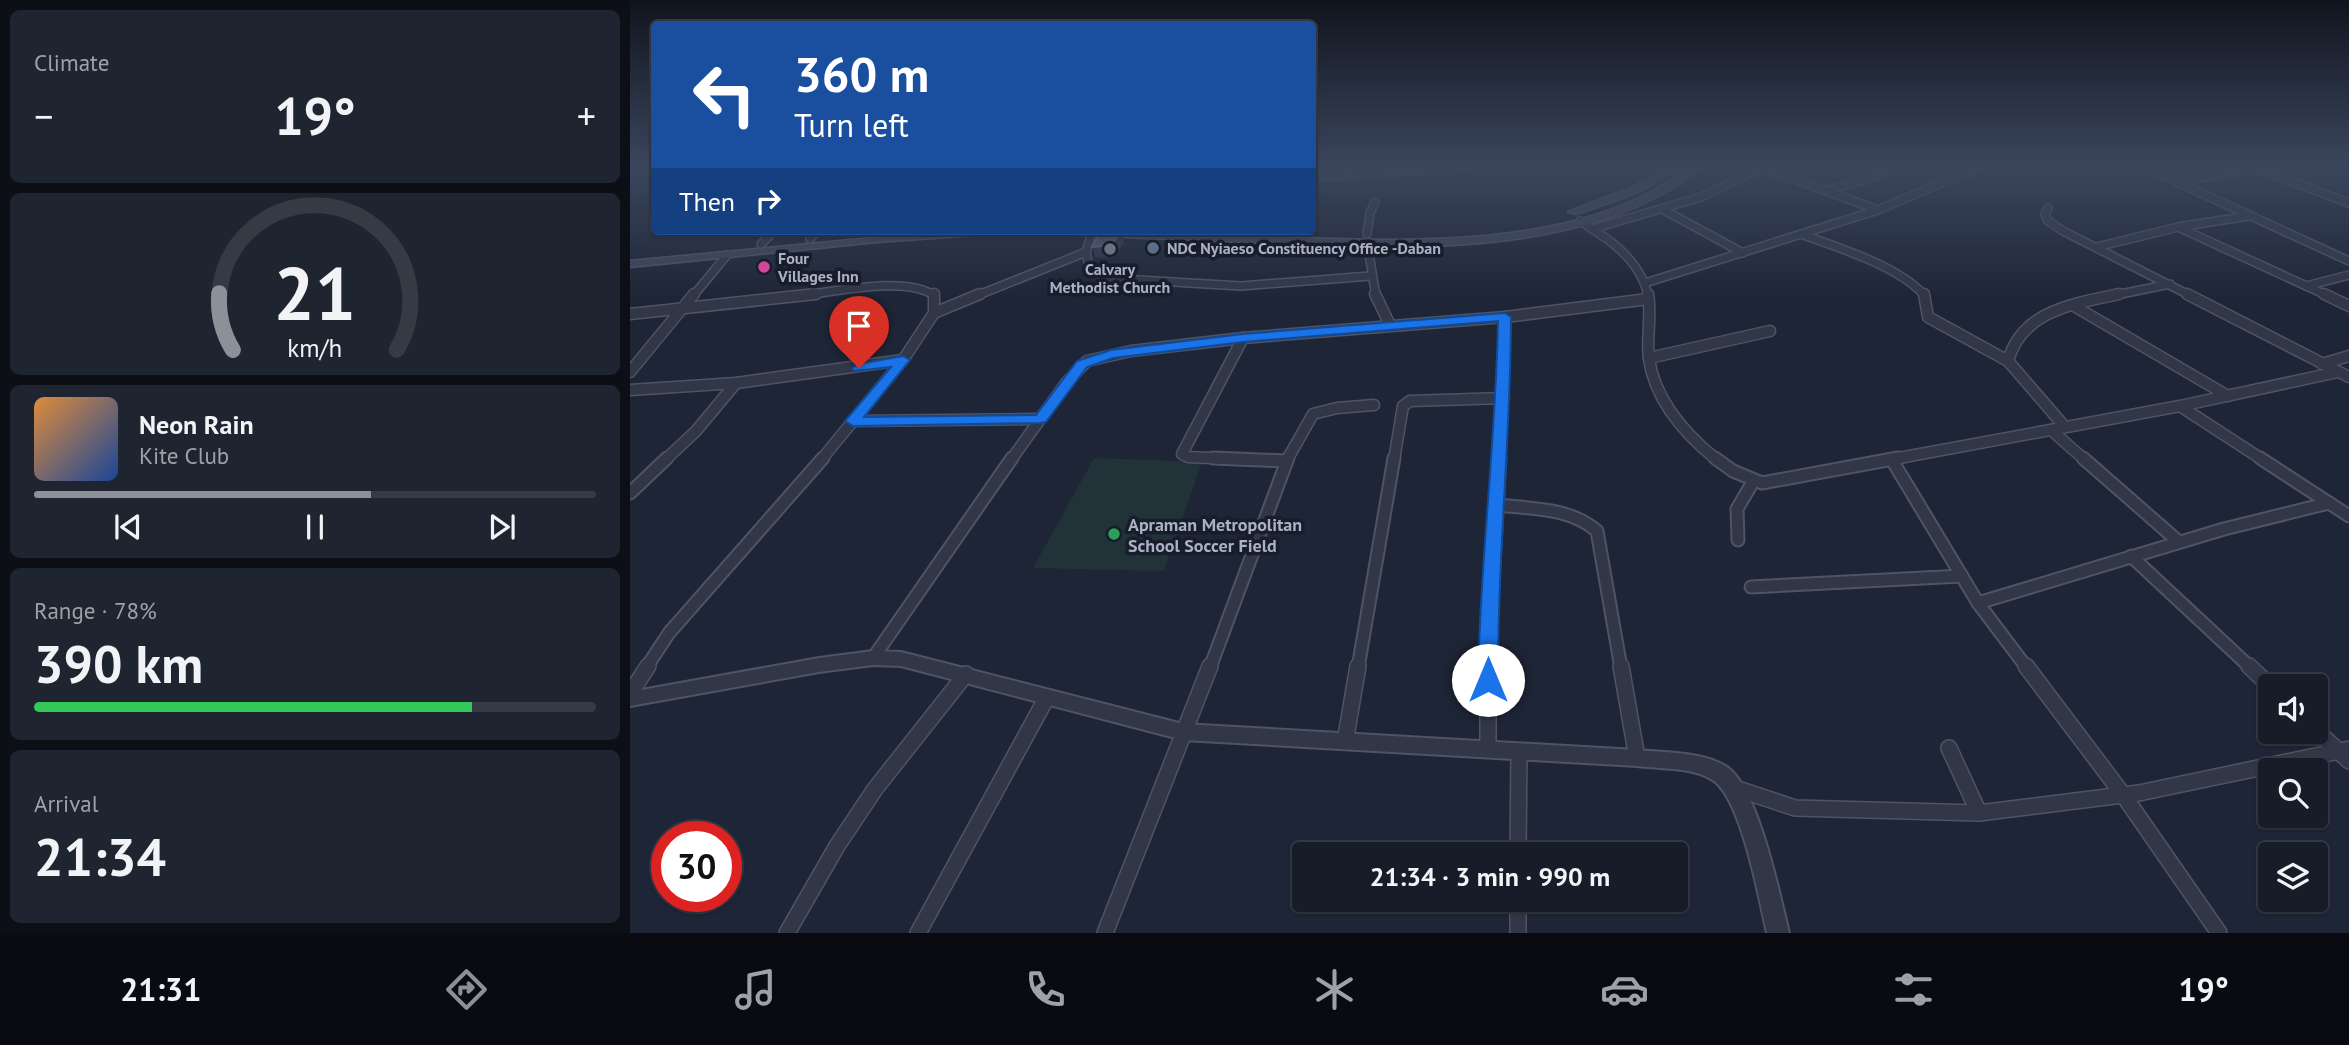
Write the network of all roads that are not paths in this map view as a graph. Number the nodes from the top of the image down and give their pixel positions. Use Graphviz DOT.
graph roads {
  1 [pos="1371,211"];
  2 [pos="1577,211"];
  3 [pos="1617,211"];
  4 [pos="1657,211"];
  5 [pos="1665,211"];
  6 [pos="1876,211"];
  7 [pos="2047,211"];
  8 [pos="2238,211"];
  9 [pos="1567,214"];
  10 [pos="2249,216"];
  11 [pos="1580,221"];
  12 [pos="2178,227"];
  13 [pos="1592,229"];
  14 [pos="770,235"];
  15 [pos="813,235"];
  16 [pos="936,235"];
  17 [pos="1091,235"];
  18 [pos="1245,235"];
  19 [pos="1316,235"];
  20 [pos="1804,235"];
  21 [pos="1367,238"];
  22 [pos="2097,247"];
  23 [pos="758,248"];
  24 [pos="1086,252"];
  25 [pos="1743,253"];
  26 [pos="727,255"];
  27 [pos="630,257"];
  28 [pos="2349,261"];
  29 [pos="630,264"];
  30 [pos="2349,275"];
  31 [pos="1370,276"];
  32 [pos="1645,283"];
  33 [pos="2170,284"];
  34 [pos="2306,286"];
  35 [pos="1648,299"];
  36 [pos="2074,306"];
  37 [pos="2349,306"];
  38 [pos="685,307"];
  39 [pos="934,313"];
  40 [pos="630,314"];
  41 [pos="1505,317"];
  42 [pos="1390,325"];
  43 [pos="1770,331"];
  44 [pos="1243,338"];
  45 [pos="2349,356"];
  46 [pos="1649,358"];
  47 [pos="903,360"];
  48 [pos="2008,361"];
  49 [pos="2322,364"];
  50 [pos="630,372"];
  51 [pos="2338,372"];
  52 [pos="2349,377"];
  53 [pos="736,383"];
  54 [pos="630,390"];
  55 [pos="2228,396"];
  56 [pos="1504,398"];
  57 [pos="1374,405"];
  58 [pos="2180,406"];
  59 [pos="1040,419"];
  60 [pos="853,421"];
  61 [pos="2065,427"];
  62 [pos="2051,430"];
  63 [pos="1892,460"];
  64 [pos="1286,461"];
  65 [pos="1754,480"];
  66 [pos="630,493"];
  67 [pos="2329,503"];
  68 [pos="1497,505"];
  69 [pos="2349,516"];
  70 [pos="1738,540"];
  71 [pos="2179,542"];
  72 [pos="2131,556"];
  73 [pos="1962,576"];
  74 [pos="1751,587"];
  75 [pos="1978,603"];
  76 [pos="873,658"];
  77 [pos="966,674"];
  78 [pos="2258,675"];
  79 [pos="630,696"];
  80 [pos="1047,697"];
  81 [pos="1183,732"];
  82 [pos="2328,739"];
  83 [pos="1345,742"];
  84 [pos="1949,748"];
  85 [pos="1488,749"];
  86 [pos="1519,751"];
  87 [pos="2346,754"];
  88 [pos="1637,758"];
  89 [pos="1735,788"];
  90 [pos="2124,796"];
  91 [pos="1979,813"];
  92 [pos="1518,842"];
  93 [pos="1518,912"];
  94 [pos="787,933"];
  95 [pos="918,933"];
  96 [pos="1105,933"];
  97 [pos="1518,933"];
  98 [pos="1778,933"];
  99 [pos="2219,933"];
  1 -- 21 [label="street"];
  2 -- 9 [label="main road"];
  3 -- 11 [label="main road"];
  4 -- 13 [label="street"];
  5 -- 25 [label="street"];
  6 -- 20 [label="street"];
  7 -- 22 [label="street"];
  8 -- 10 [label="street"];
  9 -- 11 [label="main road"];
  9 -- 21 [label="main road"];
  10 -- 12 [label="street"];
  10 -- 28 [label="street"];
  11 -- 13 [label="street"];
  11 -- 21 [label="main road"];
  12 -- 22 [label="street"];
  12 -- 34 [label="street"];
  13 -- 32 [label="street"];
  14 -- 23 [label="street"];
  15 -- 23 [label="main road"];
  16 -- 23 [label="main road"];
  17 -- 24 [label="street"];
  18 -- 21 [label="main road"];
  19 -- 21 [label="main road"];
  20 -- 25 [label="street"];
  20 -- 48 [label="street"];
  21 -- 31 [label="street"];
  22 -- 33 [label="street"];
  23 -- 26 [label="main road"];
  23 -- 27 [label="main road"];
  24 -- 31 [label="street"];
  24 -- 39 [label="street"];
  25 -- 32 [label="street"];
  26 -- 29 [label="main road"];
  26 -- 38 [label="street"];
  30 -- 34 [label="street"];
  31 -- 42 [label="street"];
  32 -- 35 [label="street"];
  33 -- 36 [label="street"];
  33 -- 49 [label="street"];
  34 -- 37 [label="street"];
  35 -- 41 [label="street"];
  35 -- 46 [label="street"];
  36 -- 48 [label="street"];
  36 -- 55 [label="street"];
  38 -- 39 [label="street"];
  38 -- 40 [label="street"];
  38 -- 50 [label="street"];
  39 -- 47 [label="street"];
  41 -- 42 [label="street"];
  41 -- 56 [label="street"];
  42 -- 44 [label="street"];
  43 -- 46 [label="street"];
  44 -- 59 [label="street"];
  44 -- 64 [label="street"];
  45 -- 49 [label="street"];
  46 -- 65 [label="street"];
  47 -- 53 [label="street"];
  47 -- 60 [label="street"];
  48 -- 61 [label="street"];
  49 -- 51 [label="street"];
  51 -- 52 [label="street"];
  51 -- 55 [label="street"];
  53 -- 54 [label="street"];
  53 -- 66 [label="street"];
  55 -- 58 [label="street"];
  56 -- 68 [label="street"];
  56 -- 83 [label="street"];
  57 -- 64 [label="street"];
  58 -- 61 [label="street"];
  58 -- 67 [label="street"];
  59 -- 60 [label="street"];
  59 -- 76 [label="street"];
  60 -- 79 [label="street"];
  61 -- 62 [label="street"];
  62 -- 63 [label="street"];
  62 -- 71 [label="street"];
  63 -- 65 [label="street"];
  63 -- 73 [label="street"];
  64 -- 81 [label="street"];
  65 -- 70 [label="street"];
  67 -- 69 [label="street"];
  67 -- 71 [label="street"];
  68 -- 85 [label="street"];
  68 -- 88 [label="street"];
  71 -- 72 [label="street"];
  72 -- 75 [label="street"];
  72 -- 78 [label="street"];
  73 -- 74 [label="street"];
  73 -- 75 [label="street"];
  75 -- 90 [label="street"];
  76 -- 77 [label="street"];
  76 -- 79 [label="street"];
  77 -- 80 [label="street"];
  77 -- 94 [label="street"];
  80 -- 81 [label="street"];
  80 -- 95 [label="street"];
  81 -- 83 [label="street"];
  81 -- 96 [label="street"];
  82 -- 87 [label="street"];
  83 -- 85 [label="street"];
  84 -- 91 [label="street"];
  85 -- 86 [label="street"];
  86 -- 88 [label="street"];
  86 -- 92 [label="street"];
  87 -- 90 [label="street"];
  88 -- 89 [label="street"];
  89 -- 91 [label="street"];
  89 -- 98 [label="street"];
  90 -- 91 [label="street"];
  90 -- 99 [label="street"];
  93 -- 97 [label="street"];
}
